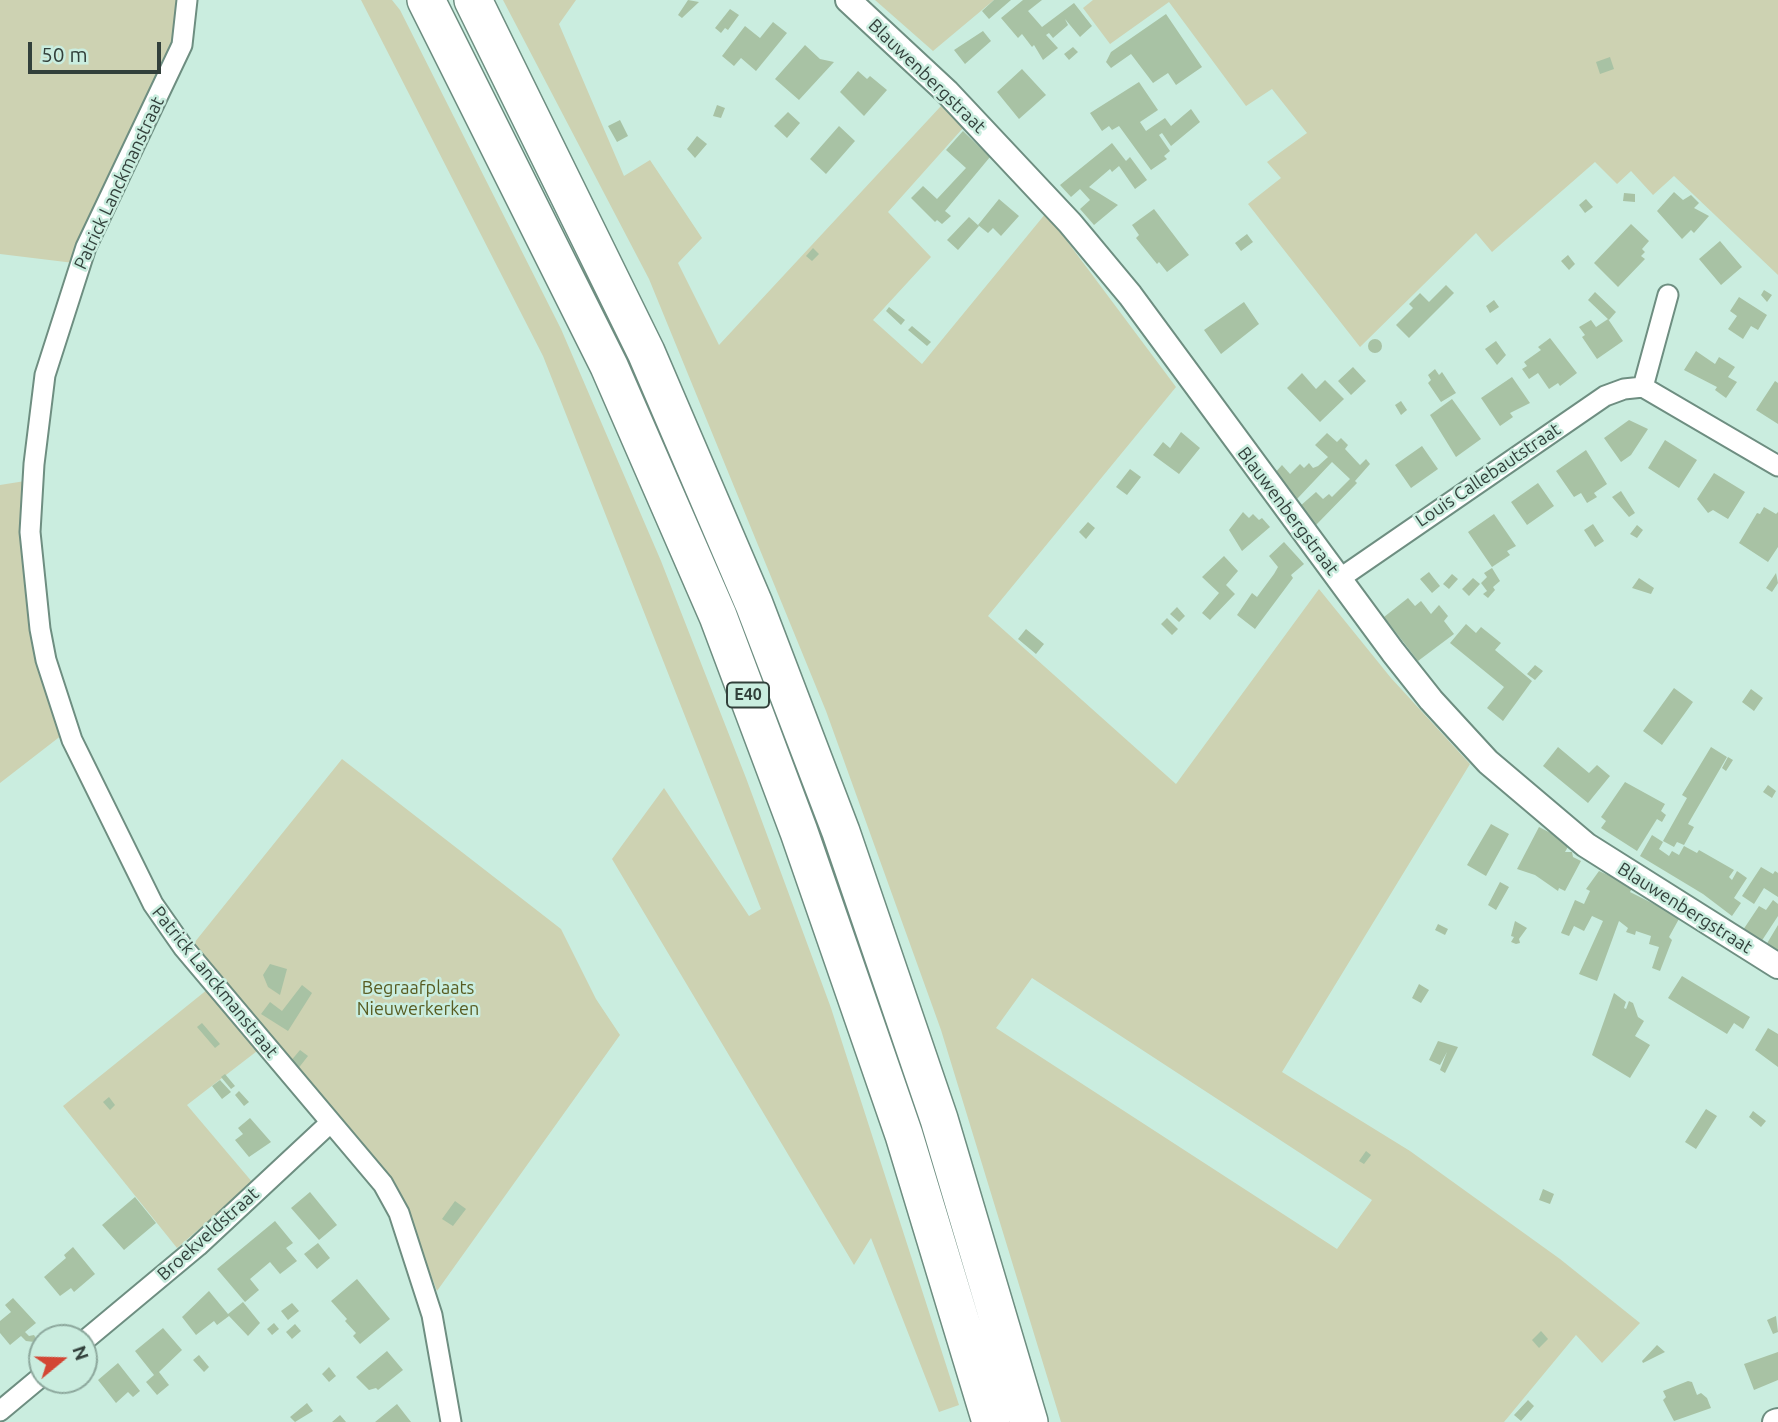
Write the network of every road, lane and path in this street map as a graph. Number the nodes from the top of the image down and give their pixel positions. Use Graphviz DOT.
graph roads {
  1 [pos="187,0"];
  2 [pos="426,0"];
  3 [pos="473,0"];
  4 [pos="848,0"];
  5 [pos="1668,295"];
  6 [pos="1643,387"];
  7 [pos="1778,466"];
  8 [pos="1339,579"];
  9 [pos="1778,966"];
  10 [pos="330,1123"];
  11 [pos="98,1329"];
  12 [pos="28,1388"];
  13 [pos="0,1411"];
  14 [pos="451,1422"];
  15 [pos="991,1422"];
  16 [pos="1029,1422"];
  1 -- 10 [label="street, Patrick Lanckmanstraat"];
  2 -- 15 [label="highway, E40"];
  3 -- 16 [label="highway, E40"];
  4 -- 8 [label="street, Blauwenbergstraat"];
  5 -- 6 [label="street"];
  6 -- 7 [label="street"];
  6 -- 8 [label="street, Louis Callebautstraat"];
  8 -- 9 [label="street, Blauwenbergstraat"];
  10 -- 11 [label="street, Broekveldstraat"];
  10 -- 14 [label="street, Patrick Lanckmanstraat"];
  12 -- 13 [label="street"];
}
